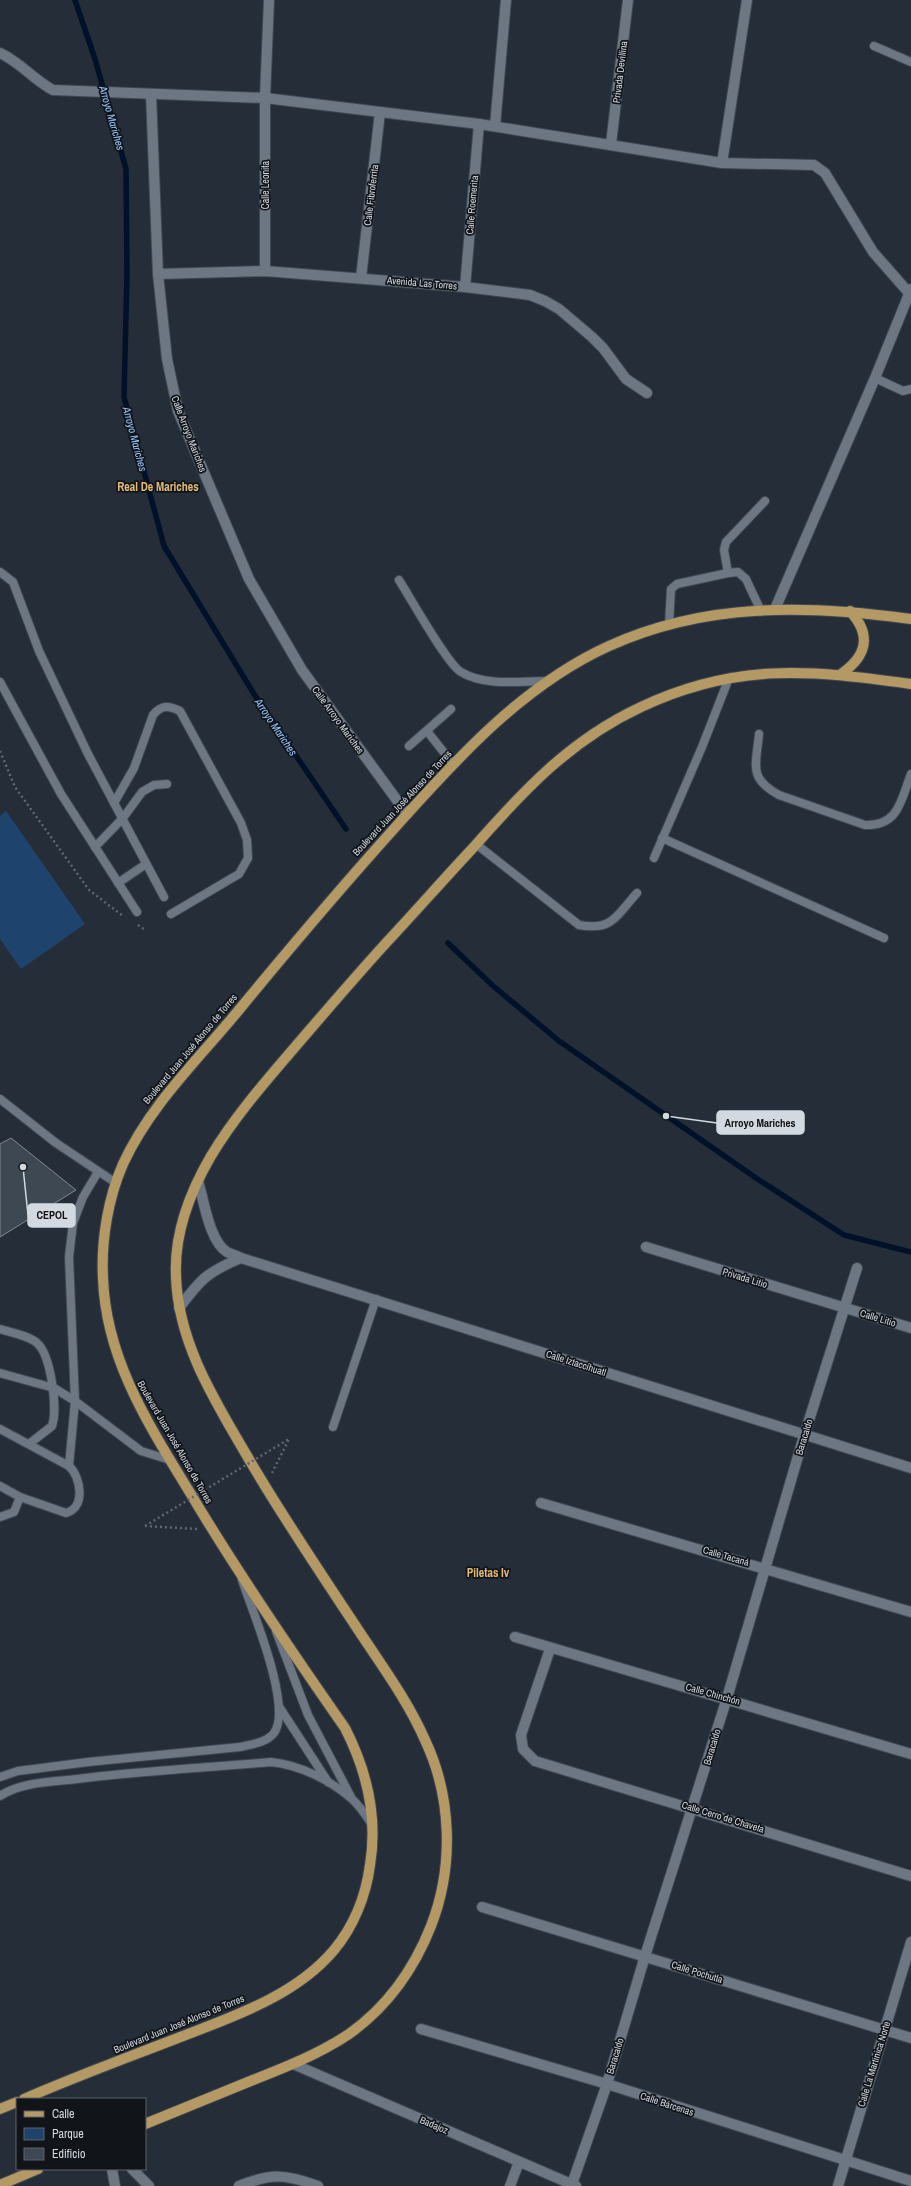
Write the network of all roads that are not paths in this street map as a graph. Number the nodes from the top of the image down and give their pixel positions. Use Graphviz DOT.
graph roads {
  1 [pos="269,0"];
  2 [pos="506,0"];
  3 [pos="628,0"];
  4 [pos="747,0"];
  5 [pos="874,46"];
  6 [pos="0,53"];
  7 [pos="911,62"];
  8 [pos="151,94"];
  9 [pos="265,98"];
  10 [pos="380,112"];
  11 [pos="478,124"];
  12 [pos="495,126"];
  13 [pos="611,144"];
  14 [pos="722,163"];
  15 [pos="266,271"];
  16 [pos="158,274"];
  17 [pos="361,278"];
  18 [pos="465,286"];
  19 [pos="910,291"];
  20 [pos="875,378"];
  21 [pos="911,388"];
  22 [pos="647,394"];
  23 [pos="765,501"];
  24 [pos="0,572"];
  25 [pos="728,573"];
  26 [pos="399,580"];
  27 [pos="760,609"];
  28 [pos="775,609"];
  29 [pos="850,611"];
  30 [pos="911,619"];
  31 [pos="669,625"];
  32 [pos="842,674"];
  33 [pos="729,678"];
  34 [pos="549,680"];
  35 [pos="0,682"];
  36 [pos="911,684"];
  37 [pos="451,710"];
  38 [pos="427,730"];
  39 [pos="759,734"];
  40 [pos="409,746"];
  41 [pos="453,764"];
  42 [pos="911,774"];
  43 [pos="167,784"];
  44 [pos="114,803"];
  45 [pos="407,814"];
  46 [pos="123,818"];
  47 [pos="662,838"];
  48 [pos="476,844"];
  49 [pos="95,847"];
  50 [pos="654,858"];
  51 [pos="146,864"];
  52 [pos="118,883"];
  53 [pos="637,893"];
  54 [pos="164,897"];
  55 [pos="137,912"];
  56 [pos="171,914"];
  57 [pos="884,938"];
  58 [pos="0,1099"];
  59 [pos="98,1172"];
  60 [pos="198,1181"];
  61 [pos="116,1183"];
  62 [pos="646,1248"];
  63 [pos="241,1258"];
  64 [pos="857,1268"];
  65 [pos="376,1299"];
  66 [pos="179,1308"];
  67 [pos="845,1308"];
  68 [pos="911,1328"];
  69 [pos="0,1329"];
  70 [pos="0,1373"];
  71 [pos="54,1388"];
  72 [pos="75,1401"];
  73 [pos="334,1427"];
  74 [pos="0,1429"];
  75 [pos="804,1436"];
  76 [pos="29,1444"];
  77 [pos="170,1460"];
  78 [pos="69,1466"];
  79 [pos="911,1468"];
  80 [pos="0,1486"];
  81 [pos="20,1497"];
  82 [pos="541,1503"];
  83 [pos="0,1517"];
  84 [pos="765,1567"];
  85 [pos="240,1575"];
  86 [pos="911,1612"];
  87 [pos="274,1626"];
  88 [pos="515,1637"];
  89 [pos="550,1649"];
  90 [pos="727,1698"];
  91 [pos="279,1707"];
  92 [pos="911,1754"];
  93 [pos="0,1777"];
  94 [pos="328,1783"];
  95 [pos="0,1796"];
  96 [pos="353,1799"];
  97 [pos="693,1808"];
  98 [pos="373,1826"];
  99 [pos="911,1876"];
  100 [pos="482,1907"];
  101 [pos="911,1942"];
  102 [pos="645,1956"];
  103 [pos="421,2029"];
  104 [pos="884,2029"];
  105 [pos="911,2038"];
  106 [pos="293,2064"];
  107 [pos="607,2084"];
  108 [pos="27,2098"];
  109 [pos="16,2102"];
  110 [pos="0,2109"];
  111 [pos="146,2124"];
  112 [pos="519,2162"];
  113 [pos="845,2162"];
  114 [pos="36,2170"];
  115 [pos="112,2170"];
  116 [pos="133,2170"];
  117 [pos="911,2181"];
  118 [pos="0,2185"];
  119 [pos="574,2185"];
  120 [pos="115,2186"];
  121 [pos="149,2186"];
  122 [pos="239,2186"];
  123 [pos="318,2186"];
  124 [pos="510,2186"];
  125 [pos="838,2186"];
  1 -- 9 [label="street, Calle Leonita"];
  2 -- 12 [label="street"];
  3 -- 13 [label="street, Privada Devillina"];
  4 -- 14 [label="street"];
  5 -- 7 [label="lane"];
  6 -- 8 [label="street"];
  8 -- 9 [label="street"];
  8 -- 16 [label="street, Calle Arroyo Mariches"];
  9 -- 10 [label="street"];
  9 -- 15 [label="street, Calle Leonita"];
  10 -- 11 [label="street"];
  10 -- 17 [label="street, Calle Fibroferrita"];
  11 -- 12 [label="street"];
  11 -- 18 [label="street, Calle Roemerita"];
  12 -- 13 [label="street"];
  13 -- 14 [label="street"];
  14 -- 19 [label="street"];
  15 -- 16 [label="street, Avenida Las Torres"];
  15 -- 17 [label="street, Avenida Las Torres"];
  16 -- 45 [label="street, Calle Arroyo Mariches"];
  17 -- 18 [label="street, Avenida Las Torres"];
  18 -- 22 [label="street, Avenida Las Torres"];
  19 -- 20 [label="street"];
  20 -- 21 [label="lane"];
  20 -- 28 [label="street"];
  23 -- 25 [label="lane"];
  24 -- 44 [label="lane"];
  25 -- 27 [label="lane"];
  25 -- 31 [label="lane"];
  26 -- 34 [label="lane"];
  27 -- 28 [label="main road, Boulevard Juan José Alonso de Torres"];
  27 -- 31 [label="main road, Boulevard Juan José Alonso de Torres"];
  28 -- 29 [label="main road, Boulevard Juan José Alonso de Torres"];
  29 -- 30 [label="main road, Boulevard Juan José Alonso de Torres"];
  29 -- 32 [label="main road"];
  31 -- 34 [label="main road, Boulevard Juan José Alonso de Torres"];
  32 -- 33 [label="main road"];
  32 -- 36 [label="main road"];
  33 -- 47 [label="lane"];
  33 -- 48 [label="main road"];
  34 -- 41 [label="main road, Boulevard Juan José Alonso de Torres"];
  35 -- 49 [label="lane"];
  37 -- 38 [label="lane"];
  38 -- 40 [label="lane"];
  38 -- 41 [label="lane"];
  39 -- 42 [label="lane"];
  41 -- 45 [label="main road, Boulevard Juan José Alonso de Torres"];
  43 -- 46 [label="lane"];
  44 -- 46 [label="lane"];
  44 -- 56 [label="lane"];
  45 -- 61 [label="main road, Boulevard Juan José Alonso de Torres"];
  46 -- 49 [label="lane"];
  46 -- 51 [label="lane"];
  47 -- 50 [label="lane"];
  47 -- 57 [label="lane"];
  48 -- 53 [label="lane"];
  48 -- 60 [label="main road"];
  49 -- 52 [label="lane"];
  51 -- 52 [label="lane"];
  51 -- 54 [label="lane"];
  52 -- 55 [label="lane"];
  58 -- 59 [label="lane"];
  59 -- 61 [label="lane"];
  59 -- 72 [label="lane"];
  60 -- 63 [label="street, Calle Iztaccíhuatl"];
  60 -- 66 [label="main road"];
  61 -- 77 [label="main road, Boulevard Juan José Alonso de Torres"];
  62 -- 67 [label="street, Privada Litio"];
  63 -- 65 [label="street, Calle Iztaccíhuatl"];
  63 -- 66 [label="street"];
  64 -- 67 [label="street, Baracaldo"];
  65 -- 73 [label="lane"];
  65 -- 75 [label="street, Calle Iztaccíhuatl"];
  66 -- 106 [label="main road"];
  67 -- 68 [label="street, Calle Litio"];
  67 -- 75 [label="street, Baracaldo"];
  69 -- 71 [label="lane"];
  70 -- 71 [label="lane"];
  71 -- 72 [label="lane"];
  71 -- 76 [label="lane"];
  72 -- 77 [label="lane"];
  72 -- 78 [label="lane"];
  74 -- 76 [label="lane"];
  75 -- 79 [label="street, Calle Iztaccíhuatl"];
  75 -- 84 [label="street, Baracaldo"];
  76 -- 78 [label="lane"];
  77 -- 85 [label="main road, Boulevard Juan José Alonso de Torres"];
  78 -- 81 [label="lane"];
  80 -- 81 [label="lane"];
  81 -- 83 [label="lane"];
  82 -- 84 [label="street, Calle Tacaná"];
  84 -- 86 [label="street, Calle Tacaná"];
  84 -- 90 [label="street, Baracaldo"];
  85 -- 87 [label="main road, Boulevard Juan José Alonso de Torres"];
  85 -- 91 [label="lane"];
  87 -- 96 [label="lane"];
  87 -- 98 [label="main road, Boulevard Juan José Alonso de Torres"];
  88 -- 89 [label="street, Calle Chinchón"];
  89 -- 90 [label="street, Calle Chinchón"];
  89 -- 97 [label="street, Calle Cerro de Chaveta"];
  90 -- 92 [label="street, Calle Chinchón"];
  90 -- 97 [label="street, Baracaldo"];
  91 -- 93 [label="lane"];
  91 -- 94 [label="lane"];
  94 -- 95 [label="lane"];
  94 -- 96 [label="lane"];
  96 -- 98 [label="lane"];
  97 -- 99 [label="street, Calle Cerro de Chaveta"];
  97 -- 102 [label="street, Baracaldo"];
  98 -- 108 [label="main road, Boulevard Juan José Alonso de Torres"];
  100 -- 102 [label="street, Calle Pochutla"];
  101 -- 104 [label="street, Calle La Martinica Norte"];
  102 -- 104 [label="street, Calle Pochutla"];
  102 -- 107 [label="street, Baracaldo"];
  103 -- 107 [label="street, Calle Bárcenas"];
  104 -- 105 [label="street, Calle Pochutla"];
  104 -- 113 [label="street, Calle La Martinica Norte"];
  106 -- 111 [label="main road"];
  106 -- 112 [label="street, Badajoz"];
  107 -- 113 [label="street, Calle Bárcenas"];
  107 -- 119 [label="street, Baracaldo"];
  109 -- 110 [label="main road"];
  112 -- 119 [label="street, Badajoz"];
  112 -- 124 [label="street"];
  113 -- 117 [label="street, Calle Bárcenas"];
  113 -- 125 [label="street, Calle La Martinica Norte"];
  114 -- 118 [label="main road"];
  115 -- 120 [label="street"];
  116 -- 121 [label="street"];
  122 -- 123 [label="street"];
}
